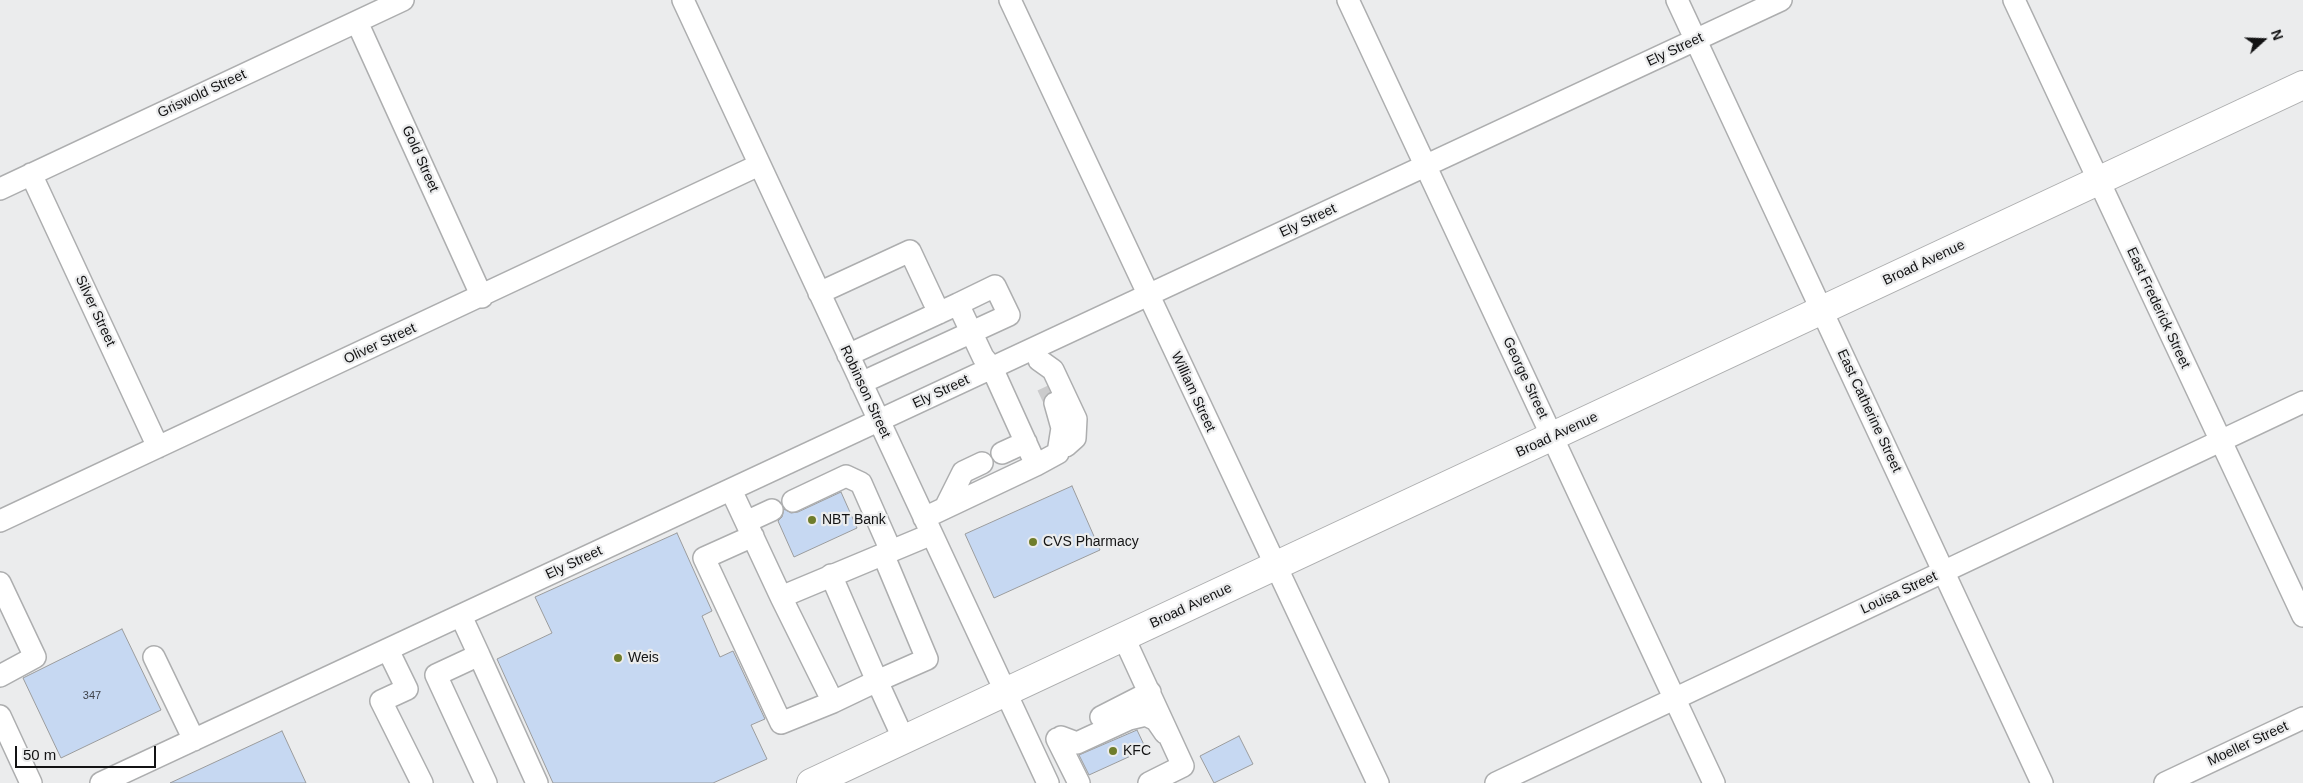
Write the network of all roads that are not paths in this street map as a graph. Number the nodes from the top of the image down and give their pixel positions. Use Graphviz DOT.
graph roads {
  1 [pos="403,0"];
  2 [pos="683,0"];
  3 [pos="1010,0"];
  4 [pos="1348,0"];
  5 [pos="1677,0"];
  6 [pos="1781,0"];
  7 [pos="2014,0"];
  8 [pos="357,22"];
  9 [pos="1696,40"];
  10 [pos="2303,85"];
  11 [pos="759,165"];
  12 [pos="1426,166"];
  13 [pos="31,174"];
  14 [pos="2099,181"];
  15 [pos="0,189"];
  16 [pos="819,293"];
  17 [pos="1147,296"];
  18 [pos="482,297"];
  19 [pos="958,304"];
  20 [pos="1822,311"];
  21 [pos="939,313"];
  22 [pos="972,333"];
  23 [pos="848,355"];
  24 [pos="1036,355"];
  25 [pos="992,368"];
  26 [pos="861,383"];
  27 [pos="2303,402"];
  28 [pos="879,421"];
  29 [pos="1552,437"];
  30 [pos="2221,441"];
  31 [pos="1026,442"];
  32 [pos="158,447"];
  33 [pos="1002,453"];
  34 [pos="1058,453"];
  35 [pos="982,463"];
  36 [pos="1036,465"];
  37 [pos="731,490"];
  38 [pos="793,500"];
  39 [pos="944,508"];
  40 [pos="772,510"];
  41 [pos="0,521"];
  42 [pos="928,526"];
  43 [pos="750,529"];
  44 [pos="887,552"];
  45 [pos="1276,566"];
  46 [pos="1944,572"];
  47 [pos="831,575"];
  48 [pos="0,583"];
  49 [pos="781,597"];
  50 [pos="461,616"];
  51 [pos="2303,616"];
  52 [pos="1124,638"];
  53 [pos="388,650"];
  54 [pos="479,655"];
  55 [pos="154,657"];
  56 [pos="436,675"];
  57 [pos="0,676"];
  58 [pos="877,681"];
  59 [pos="407,689"];
  60 [pos="1150,692"];
  61 [pos="1006,693"];
  62 [pos="1675,699"];
  63 [pos="833,702"];
  64 [pos="0,716"];
  65 [pos="2303,718"];
  66 [pos="1059,738"];
  67 [pos="194,740"];
  68 [pos="904,740"];
  69 [pos="1033,750"];
  70 [pos="1176,750"];
  71 [pos="31,783"];
  72 [pos="101,783"];
  73 [pos="422,783"];
  74 [pos="486,783"];
  75 [pos="537,783"];
  76 [pos="811,783"];
  77 [pos="1048,783"];
  78 [pos="1079,783"];
  79 [pos="1148,783"];
  80 [pos="1378,783"];
  81 [pos="1496,783"];
  82 [pos="1714,783"];
  83 [pos="2042,783"];
  84 [pos="2165,783"];
  1 -- 8 [label="street, Griswold Street"];
  2 -- 11 [label="street, Robinson Street"];
  3 -- 17 [label="street, William Street"];
  4 -- 12 [label="street, George Street"];
  5 -- 9 [label="street, East Catherine Street"];
  6 -- 9 [label="street, Ely Street"];
  7 -- 14 [label="street, East Frederick Street"];
  8 -- 13 [label="street, Griswold Street"];
  8 -- 18 [label="street, Gold Street"];
  9 -- 12 [label="street, Ely Street"];
  9 -- 20 [label="street, East Catherine Street"];
  10 -- 14 [label="main road, Broad Avenue"];
  11 -- 16 [label="street, Robinson Street"];
  11 -- 18 [label="street, Oliver Street"];
  12 -- 17 [label="street, Ely Street"];
  12 -- 29 [label="street, George Street"];
  13 -- 15 [label="street, Griswold Street"];
  13 -- 32 [label="street, Silver Street"];
  14 -- 20 [label="main road, Broad Avenue"];
  14 -- 30 [label="street, East Frederick Street"];
  16 -- 21 [label="street"];
  16 -- 23 [label="street, Robinson Street"];
  17 -- 24 [label="street, Ely Street"];
  17 -- 45 [label="street, William Street"];
  18 -- 32 [label="street, Oliver Street"];
  19 -- 21 [label="street"];
  19 -- 22 [label="street"];
  19 -- 22 [label="street"];
  20 -- 29 [label="main road, Broad Avenue"];
  20 -- 46 [label="street, East Catherine Street"];
  21 -- 23 [label="street"];
  22 -- 25 [label="street"];
  22 -- 26 [label="street"];
  23 -- 26 [label="street, Robinson Street"];
  24 -- 25 [label="street, Ely Street"];
  24 -- 34 [label="street"];
  24 -- 34 [label="street"];
  25 -- 28 [label="street, Ely Street"];
  25 -- 31 [label="street"];
  26 -- 28 [label="street, Robinson Street"];
  27 -- 30 [label="street, Louisa Street"];
  28 -- 37 [label="street, Ely Street"];
  28 -- 42 [label="street, Robinson Street"];
  29 -- 45 [label="main road, Broad Avenue"];
  29 -- 62 [label="street, George Street"];
  30 -- 46 [label="street, Louisa Street"];
  30 -- 51 [label="street, East Frederick Street"];
  31 -- 33 [label="street"];
  31 -- 36 [label="street"];
  32 -- 41 [label="street, Oliver Street"];
  34 -- 36 [label="street"];
  35 -- 39 [label="street"];
  36 -- 39 [label="street"];
  37 -- 43 [label="street"];
  37 -- 50 [label="street, Ely Street"];
  38 -- 44 [label="street"];
  39 -- 42 [label="street"];
  40 -- 43 [label="street"];
  42 -- 44 [label="street"];
  42 -- 61 [label="street, Robinson Street"];
  43 -- 49 [label="street"];
  43 -- 63 [label="street"];
  44 -- 47 [label="street"];
  44 -- 58 [label="street"];
  45 -- 52 [label="main road, Broad Avenue"];
  45 -- 80 [label="street, William Street"];
  46 -- 62 [label="street, Louisa Street"];
  46 -- 83 [label="street, East Catherine Street"];
  47 -- 49 [label="street"];
  47 -- 58 [label="street"];
  48 -- 57 [label="street"];
  49 -- 63 [label="street"];
  50 -- 53 [label="street, Ely Street"];
  50 -- 54 [label="street"];
  52 -- 60 [label="street"];
  52 -- 61 [label="main road, Broad Avenue"];
  53 -- 59 [label="street"];
  53 -- 67 [label="street, Ely Street"];
  54 -- 56 [label="street"];
  54 -- 75 [label="street"];
  55 -- 67 [label="street"];
  56 -- 59 [label="street"];
  56 -- 74 [label="street"];
  58 -- 63 [label="street"];
  58 -- 68 [label="street"];
  59 -- 73 [label="street"];
  60 -- 66 [label="street"];
  60 -- 70 [label="street"];
  61 -- 68 [label="main road, Broad Avenue"];
  61 -- 69 [label="street, Robinson Street"];
  62 -- 81 [label="street, Louisa Street"];
  62 -- 82 [label="street, George Street"];
  64 -- 71 [label="street"];
  65 -- 84 [label="street, Moeller Street"];
  66 -- 69 [label="street"];
  66 -- 70 [label="street"];
  66 -- 78 [label="street"];
  67 -- 72 [label="street, Ely Street"];
  68 -- 76 [label="main road, Broad Avenue"];
  69 -- 77 [label="street, Robinson Street"];
  70 -- 79 [label="street"];
}
